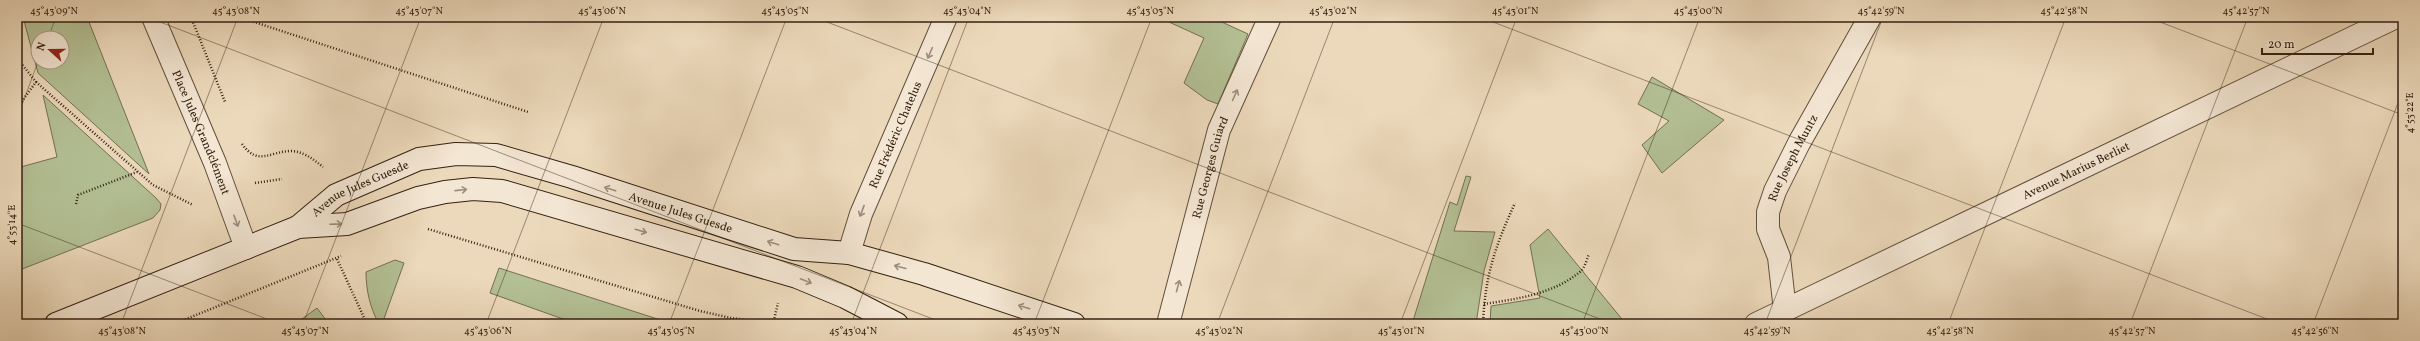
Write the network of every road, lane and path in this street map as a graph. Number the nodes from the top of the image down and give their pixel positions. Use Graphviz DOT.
graph roads {
  1 [pos="153,17"];
  2 [pos="191,17"];
  3 [pos="239,17"];
  4 [pos="946,17"];
  5 [pos="1270,17"];
  6 [pos="1870,17"];
  7 [pos="2396,17"];
  8 [pos="17,58"];
  9 [pos="36,82"];
  10 [pos="226,105"];
  11 [pos="17,108"];
  12 [pos="528,112"];
  13 [pos="241,141"];
  14 [pos="137,172"];
  15 [pos="282,179"];
  16 [pos="253,183"];
  17 [pos="336,195"];
  18 [pos="1515,203"];
  19 [pos="76,204"];
  20 [pos="193,205"];
  21 [pos="347,224"];
  22 [pos="298,227"];
  23 [pos="422,227"];
  24 [pos="246,248"];
  25 [pos="334,253"];
  26 [pos="849,254"];
  27 [pos="1589,254"];
  28 [pos="337,259"];
  29 [pos="780,296"];
  30 [pos="1484,304"];
  31 [pos="1785,311"];
  32 [pos="773,323"];
  33 [pos="56,324"];
  34 [pos="174,324"];
  35 [pos="366,324"];
  36 [pos="782,324"];
  37 [pos="897,324"];
  38 [pos="1074,324"];
  39 [pos="1168,324"];
  40 [pos="1483,324"];
  41 [pos="1756,324"];
  1 -- 24 [label="street, Place Jules Grandclément, one-way"];
  2 -- 10 [label="path"];
  3 -- 12 [label="path"];
  4 -- 26 [label="street, Rue Frédéric Chatelus, one-way"];
  39 -- 5 [label="street, Rue Georges Guiard, one-way"];
  6 -- 31 [label="street, Rue Joseph Muntz"];
  7 -- 31 [label="street, Avenue Marius Berliet"];
  8 -- 9 [label="path"];
  9 -- 11 [label="path"];
  9 -- 14 [label="path"];
  13 -- 17 [label="path"];
  14 -- 19 [label="path"];
  14 -- 20 [label="path"];
  15 -- 16 [label="path"];
  17 -- 22 [label="street, Avenue Jules Guesde"];
  26 -- 17 [label="street, Avenue Jules Guesde, one-way"];
  18 -- 30 [label="path"];
  22 -- 21 [label="street, Avenue Jules Guesde, one-way"];
  21 -- 28 [label="path"];
  21 -- 37 [label="street, Avenue Jules Guesde, one-way"];
  22 -- 24 [label="street, Avenue Jules Guesde"];
  23 -- 32 [label="path"];
  24 -- 33 [label="street, Avenue Jules Guesde"];
  25 -- 28 [label="path"];
  38 -- 26 [label="street, Avenue Jules Guesde, one-way"];
  27 -- 30 [label="path"];
  28 -- 34 [label="path"];
  28 -- 35 [label="path"];
  29 -- 32 [label="path"];
  30 -- 40 [label="path"];
  31 -- 41 [label="street, Avenue Marius Berliet"];
  32 -- 36 [label="path"];
}
